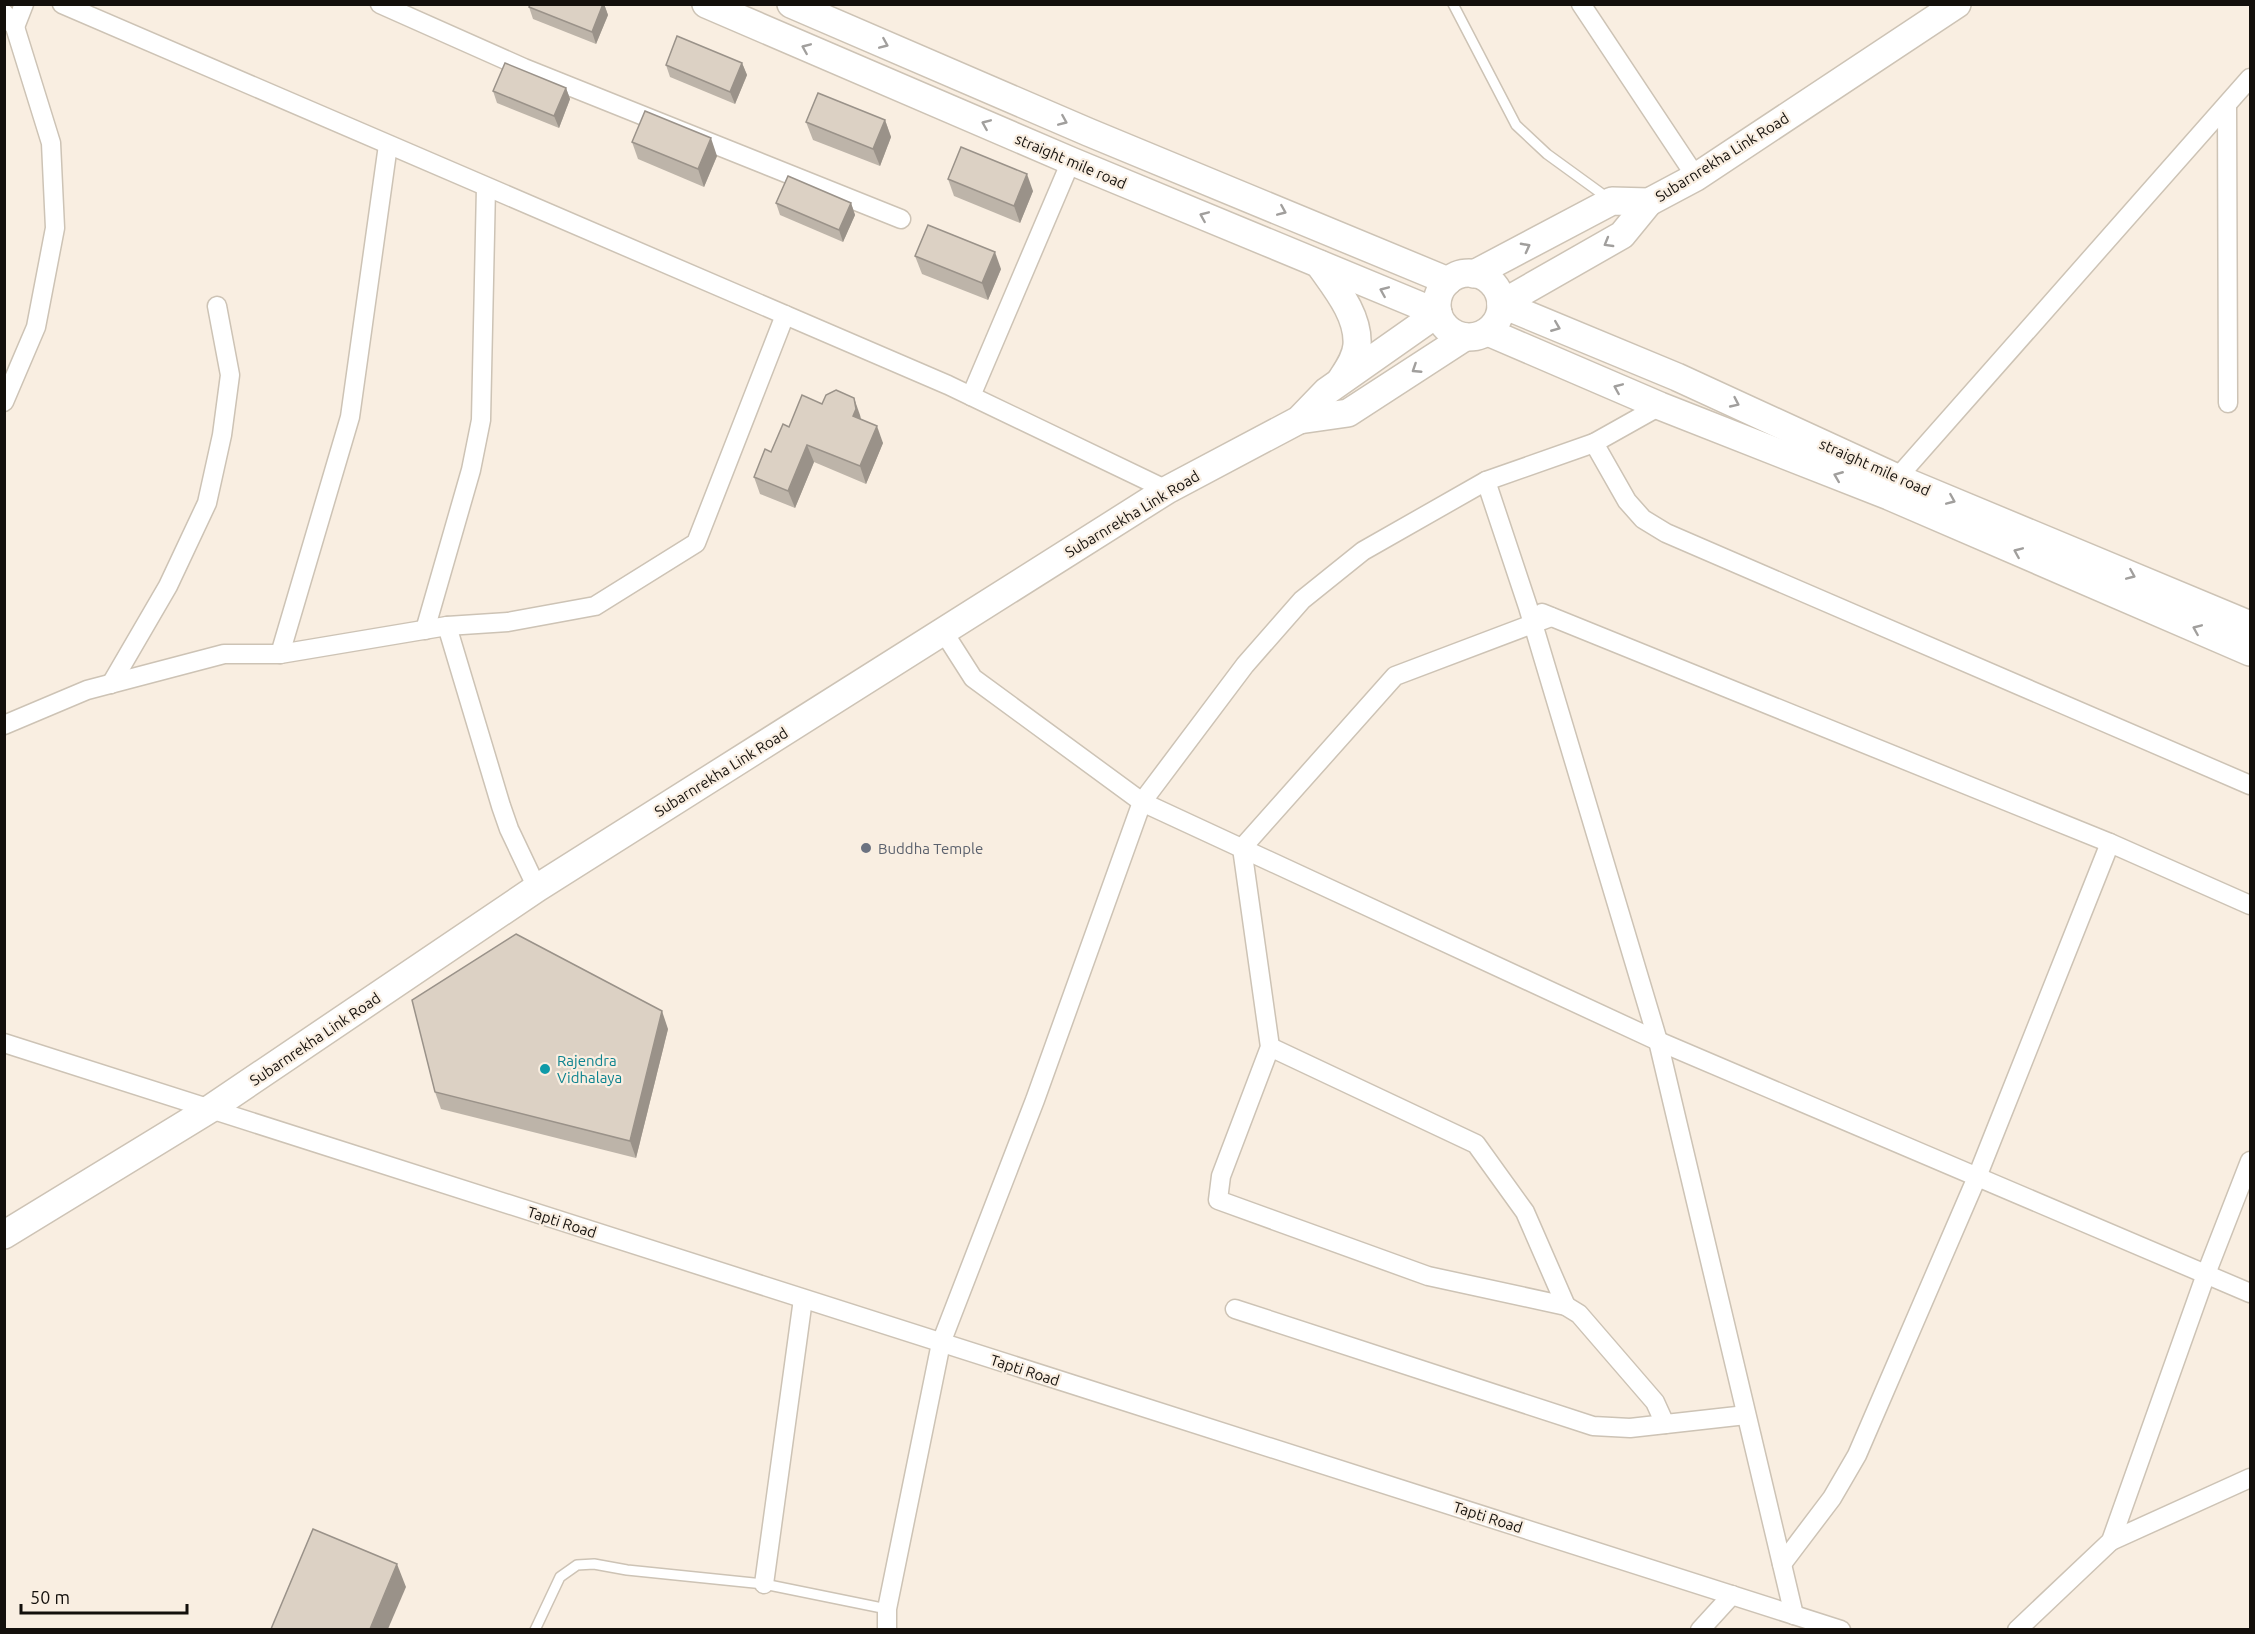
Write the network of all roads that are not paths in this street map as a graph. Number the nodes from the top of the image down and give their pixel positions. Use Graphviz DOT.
graph roads {
  1 [pos="24,4"];
  2 [pos="62,4"];
  3 [pos="380,4"];
  4 [pos="706,4"];
  5 [pos="791,4"];
  6 [pos="1453,4"];
  7 [pos="1581,4"];
  8 [pos="1957,4"];
  9 [pos="10,20"];
  10 [pos="2250,78"];
  11 [pos="2227,105"];
  12 [pos="388,145"];
  13 [pos="1071,161"];
  14 [pos="1695,177"];
  15 [pos="486,187"];
  16 [pos="1612,201"];
  17 [pos="1649,202"];
  18 [pos="901,219"];
  19 [pos="1318,264"];
  20 [pos="1474,274"];
  21 [pos="1448,281"];
  22 [pos="1502,304"];
  23 [pos="217,306"];
  24 [pos="1438,313"];
  25 [pos="785,315"];
  26 [pos="1476,334"];
  27 [pos="1338,383"];
  28 [pos="971,396"];
  29 [pos="4,402"];
  30 [pos="2228,402"];
  31 [pos="1660,406"];
  32 [pos="1299,420"];
  33 [pos="1594,443"];
  34 [pos="1897,478"];
  35 [pos="1486,481"];
  36 [pos="1167,490"];
  37 [pos="1528,607"];
  38 [pos="1551,617"];
  39 [pos="2250,625"];
  40 [pos="447,626"];
  41 [pos="1533,626"];
  42 [pos="425,630"];
  43 [pos="943,631"];
  44 [pos="2250,652"];
  45 [pos="280,654"];
  46 [pos="111,684"];
  47 [pos="4,725"];
  48 [pos="2250,785"];
  49 [pos="1142,802"];
  50 [pos="2110,843"];
  51 [pos="1242,849"];
  52 [pos="537,888"];
  53 [pos="2250,905"];
  54 [pos="1658,1041"];
  55 [pos="4,1043"];
  56 [pos="1270,1047"];
  57 [pos="210,1109"];
  58 [pos="2250,1161"];
  59 [pos="1977,1177"];
  60 [pos="4,1235"];
  61 [pos="2206,1274"];
  62 [pos="2250,1293"];
  63 [pos="803,1299"];
  64 [pos="1566,1306"];
  65 [pos="1235,1309"];
  66 [pos="941,1343"];
  67 [pos="1746,1415"];
  68 [pos="1665,1424"];
  69 [pos="2250,1478"];
  70 [pos="2111,1541"];
  71 [pos="1782,1564"];
  72 [pos="764,1584"];
  73 [pos="1732,1595"];
  74 [pos="887,1610"];
  75 [pos="1794,1615"];
  76 [pos="535,1629"];
  77 [pos="887,1629"];
  78 [pos="1700,1629"];
  79 [pos="1841,1629"];
  80 [pos="2017,1629"];
  1 -- 9 [label="street"];
  2 -- 12 [label="street"];
  3 -- 18 [label="street"];
  13 -- 4 [label="street, straight mile road, one-way"];
  5 -- 21 [label="street, one-way"];
  6 -- 16 [label="lane"];
  7 -- 14 [label="street"];
  8 -- 14 [label="street, Subarnrekha Link Road"];
  9 -- 29 [label="street"];
  10 -- 11 [label="street"];
  11 -- 30 [label="street"];
  11 -- 34 [label="street"];
  12 -- 15 [label="street"];
  12 -- 45 [label="street"];
  19 -- 13 [label="street, straight mile road, one-way"];
  13 -- 28 [label="street"];
  14 -- 17 [label="street, Subarnrekha Link Road"];
  15 -- 25 [label="street"];
  15 -- 42 [label="street"];
  16 -- 17 [label="street, Subarnrekha Link Road"];
  20 -- 16 [label="street, Subarnrekha Link Road, one-way"];
  17 -- 22 [label="street, one-way"];
  24 -- 19 [label="street, straight mile road, one-way"];
  19 -- 27 [label="street"];
  20 -- 21 [label="street"];
  20 -- 22 [label="street"];
  21 -- 24 [label="street"];
  22 -- 26 [label="street"];
  22 -- 34 [label="street, straight mile road, one-way"];
  23 -- 46 [label="street"];
  24 -- 26 [label="street, straight mile road"];
  24 -- 27 [label="street, Subarnrekha Link Road"];
  25 -- 28 [label="street"];
  25 -- 40 [label="street"];
  31 -- 26 [label="street, straight mile road, one-way"];
  26 -- 32 [label="street, one-way"];
  27 -- 32 [label="street, Subarnrekha Link Road"];
  28 -- 36 [label="street"];
  31 -- 33 [label="street"];
  44 -- 31 [label="street, straight mile road, one-way"];
  32 -- 36 [label="street, Subarnrekha Link Road"];
  33 -- 35 [label="street"];
  33 -- 48 [label="street"];
  34 -- 39 [label="street, straight mile road, one-way"];
  35 -- 37 [label="street"];
  35 -- 49 [label="street"];
  36 -- 43 [label="street, Subarnrekha Link Road"];
  37 -- 38 [label="street"];
  37 -- 41 [label="street"];
  38 -- 41 [label="street"];
  38 -- 50 [label="street"];
  40 -- 42 [label="street"];
  40 -- 52 [label="street"];
  41 -- 51 [label="street"];
  41 -- 54 [label="street"];
  42 -- 45 [label="street"];
  43 -- 49 [label="street"];
  43 -- 52 [label="street, Subarnrekha Link Road"];
  45 -- 46 [label="street"];
  46 -- 47 [label="street"];
  49 -- 51 [label="street"];
  49 -- 66 [label="street"];
  50 -- 53 [label="street"];
  50 -- 59 [label="street"];
  51 -- 54 [label="street"];
  51 -- 56 [label="street"];
  52 -- 57 [label="street, Subarnrekha Link Road"];
  54 -- 59 [label="street"];
  54 -- 67 [label="street"];
  55 -- 57 [label="street, Tapti Road"];
  56 -- 64 [label="street"];
  56 -- 64 [label="street"];
  57 -- 60 [label="street, Subarnrekha Link Road"];
  57 -- 63 [label="street, Tapti Road"];
  58 -- 61 [label="street"];
  59 -- 61 [label="street"];
  59 -- 71 [label="street"];
  61 -- 62 [label="street"];
  61 -- 70 [label="street"];
  63 -- 66 [label="street, Tapti Road"];
  63 -- 72 [label="street"];
  64 -- 68 [label="street"];
  65 -- 68 [label="street"];
  66 -- 73 [label="street, Tapti Road"];
  66 -- 74 [label="street"];
  67 -- 68 [label="street"];
  67 -- 71 [label="street"];
  69 -- 70 [label="street"];
  70 -- 80 [label="street"];
  71 -- 75 [label="street"];
  72 -- 74 [label="lane"];
  72 -- 76 [label="lane"];
  73 -- 75 [label="street, Tapti Road"];
  73 -- 78 [label="street"];
  74 -- 77 [label="street"];
  75 -- 79 [label="street, Tapti Road"];
}
